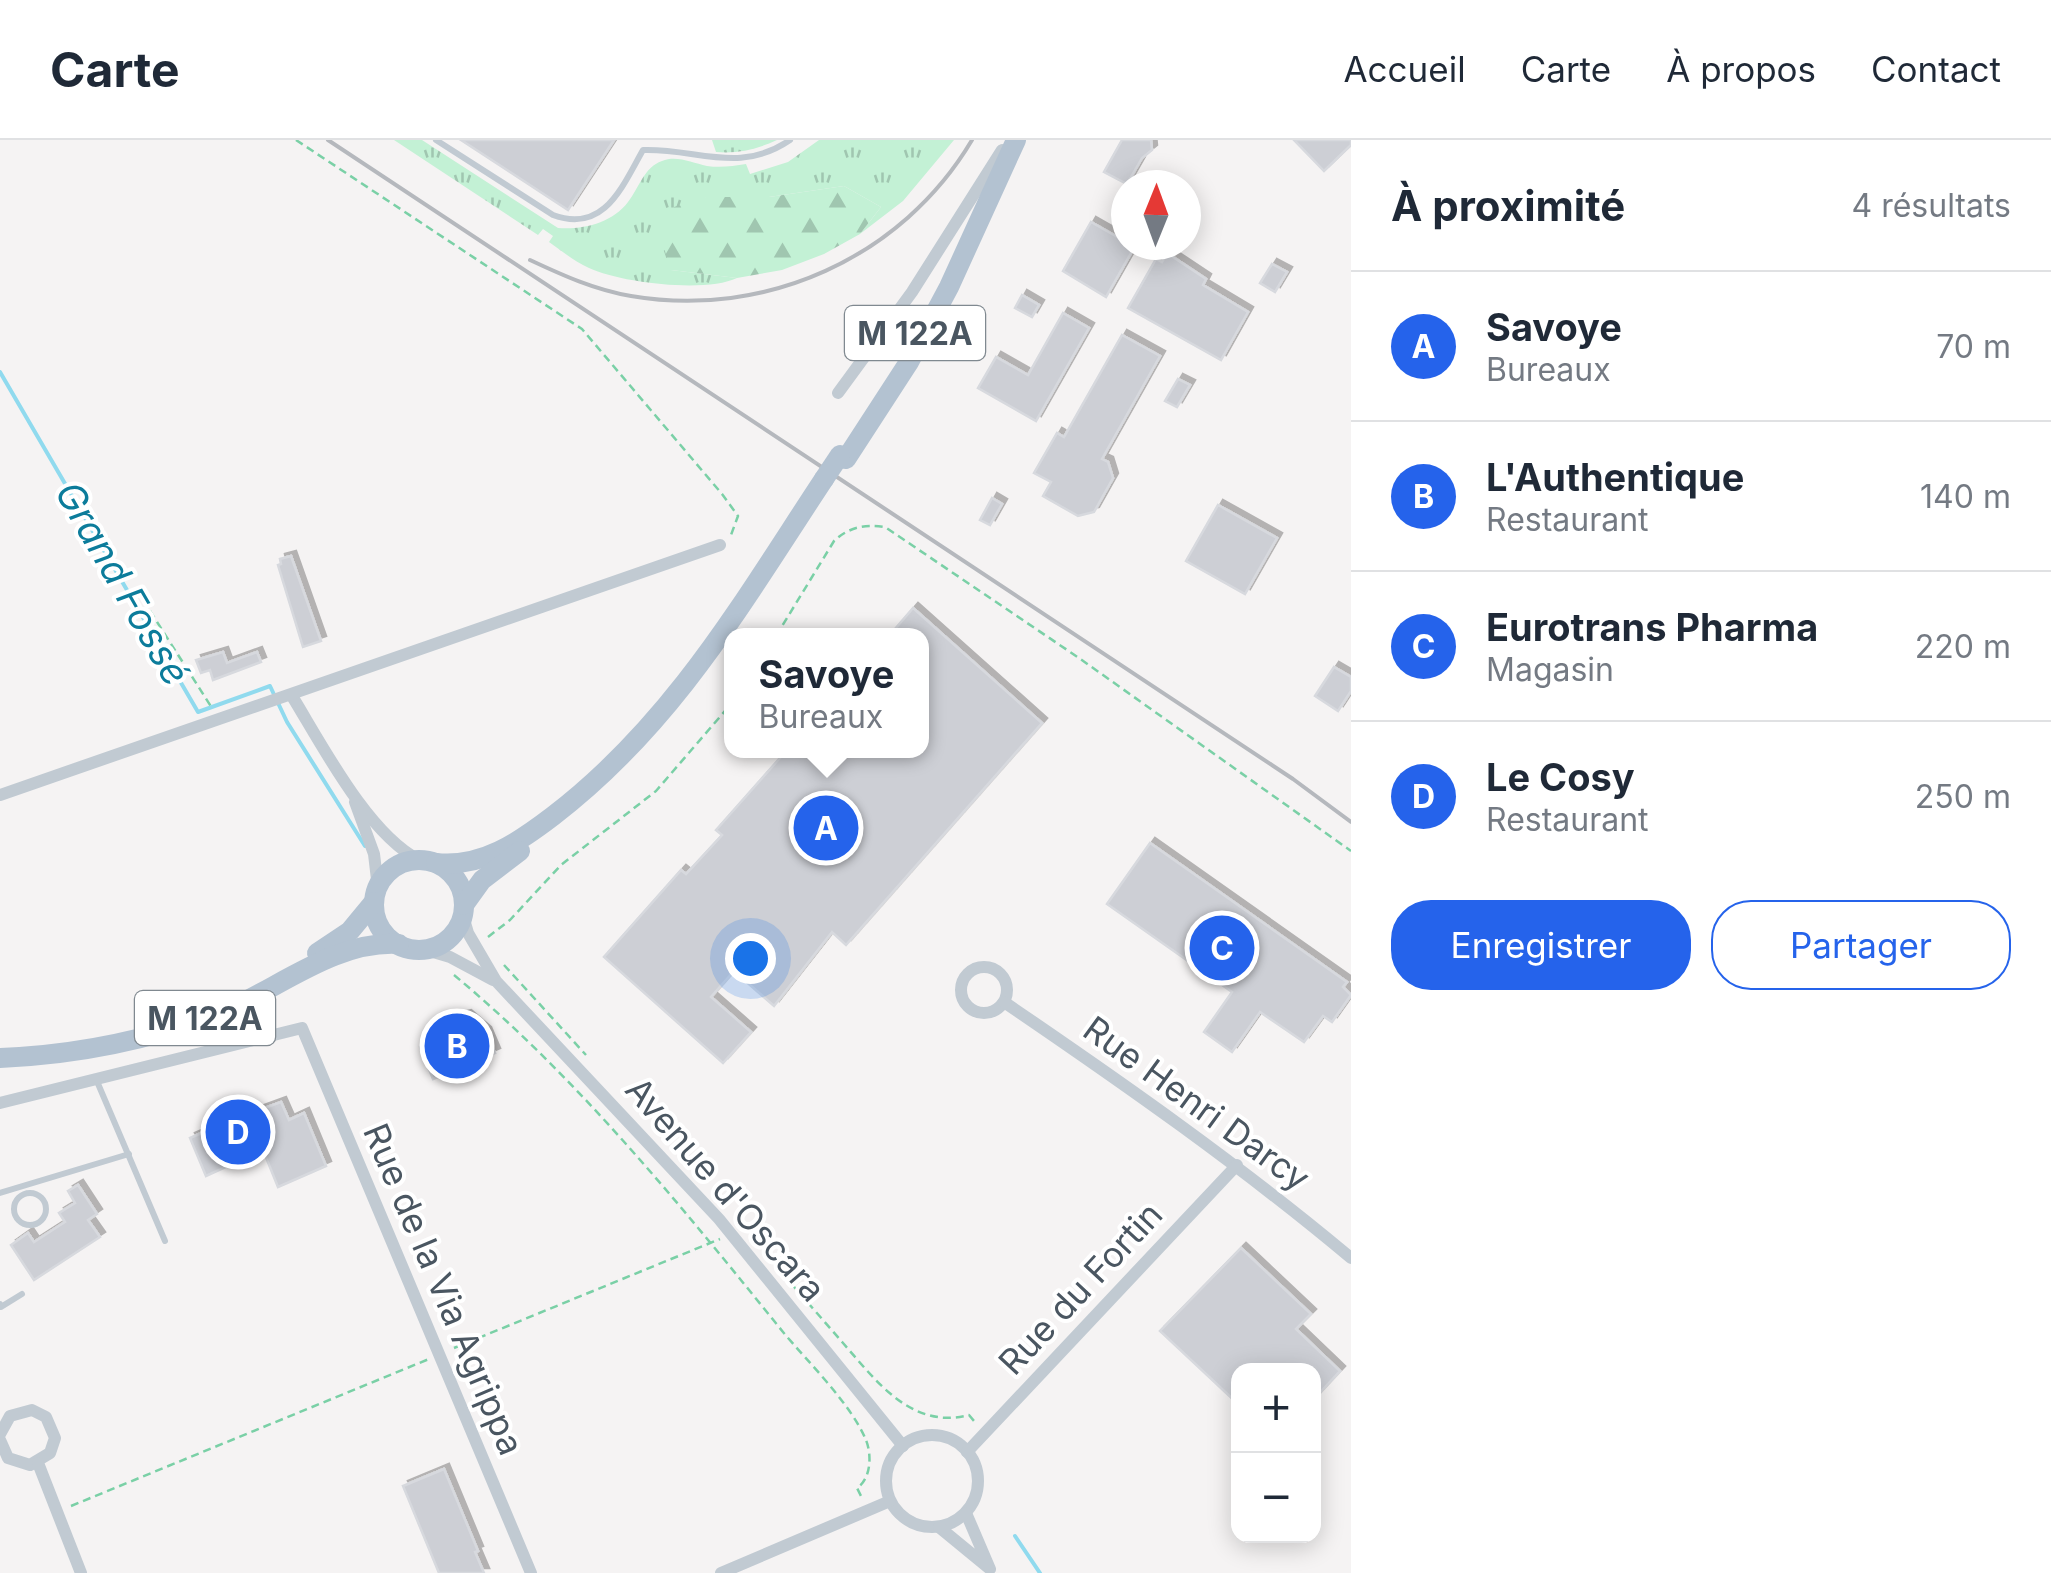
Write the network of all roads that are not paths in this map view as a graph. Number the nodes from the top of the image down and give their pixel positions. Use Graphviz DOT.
graph roads {
  1 [pos="436,140"];
  2 [pos="642,140"];
  3 [pos="790,140"];
  4 [pos="1008,143"];
  5 [pos="643,150"];
  6 [pos="838,393"];
  7 [pos="827,481"];
  8 [pos="720,546"];
  9 [pos="727,628"];
  10 [pos="737,628"];
  11 [pos="724,632"];
  12 [pos="724,648"];
  13 [pos="292,696"];
  14 [pos="656,727"];
  15 [pos="348,786"];
  16 [pos="0,794"];
  17 [pos="428,862"];
  18 [pos="376,894"];
  19 [pos="463,910"];
  20 [pos="399,944"];
  21 [pos="423,949"];
  22 [pos="496,981"];
  23 [pos="1004,1002"];
  24 [pos="0,1049"];
  25 [pos="0,1058"];
  26 [pos="96,1078"];
  27 [pos="0,1103"];
  28 [pos="129,1154"];
  29 [pos="1237,1165"];
  30 [pos="47,1179"];
  31 [pos="0,1193"];
  32 [pos="42,1198"];
  33 [pos="16,1201"];
  34 [pos="165,1241"];
  35 [pos="1351,1258"];
  36 [pos="22,1294"];
  37 [pos="0,1304"];
  38 [pos="0,1437"];
  39 [pos="903,1446"];
  40 [pos="967,1452"];
  41 [pos="38,1463"];
  42 [pos="890,1501"];
  43 [pos="966,1512"];
  44 [pos="940,1527"];
  45 [pos="992,1571"];
  46 [pos="81,1573"];
  47 [pos="531,1573"];
  48 [pos="720,1573"];
  1 -- 5 [label="lane"];
  2 -- 5 [label="lane"];
  3 -- 5 [label="lane"];
  4 -- 6 [label="street"];
  4 -- 7 [label="main road, M 122A, bridge"];
  7 -- 9 [label="main road, M 122A"];
  7 -- 10 [label="main road, M 122A"];
  8 -- 13 [label="street"];
  11 -- 14 [label="main road, M 122A"];
  12 -- 14 [label="main road, M 122A"];
  13 -- 15 [label="street"];
  13 -- 16 [label="street"];
  14 -- 17 [label="main road, M 122A"];
  14 -- 19 [label="main road, M 122A"];
  15 -- 17 [label="street"];
  15 -- 18 [label="street"];
  17 -- 18 [label="main road"];
  17 -- 19 [label="main road"];
  18 -- 20 [label="main road"];
  18 -- 24 [label="main road, M 122A"];
  19 -- 21 [label="main road"];
  19 -- 22 [label="street, Avenue d'Oscara"];
  20 -- 21 [label="main road"];
  20 -- 25 [label="main road, M 122A"];
  21 -- 22 [label="street, Avenue d'Oscara"];
  22 -- 39 [label="street, Avenue d'Oscara"];
  23 -- 29 [label="street, Rue Henri Darcy"];
  26 -- 27 [label="street"];
  26 -- 28 [label="lane"];
  26 -- 47 [label="street, Rue de la Via Agrippa"];
  28 -- 30 [label="lane"];
  28 -- 34 [label="lane"];
  29 -- 35 [label="street, Rue Henri Darcy"];
  29 -- 40 [label="street, Rue du Fortin"];
  30 -- 31 [label="lane"];
  30 -- 32 [label="lane"];
  31 -- 33 [label="lane"];
  32 -- 33 [label="lane"];
  32 -- 33 [label="lane"];
  36 -- 37 [label="lane"];
  38 -- 41 [label="street"];
  38 -- 41 [label="street"];
  39 -- 40 [label="street"];
  39 -- 42 [label="street"];
  40 -- 43 [label="street"];
  41 -- 46 [label="street"];
  42 -- 44 [label="street"];
  42 -- 48 [label="street"];
  43 -- 44 [label="street"];
  43 -- 45 [label="street"];
  44 -- 45 [label="street"];
}
